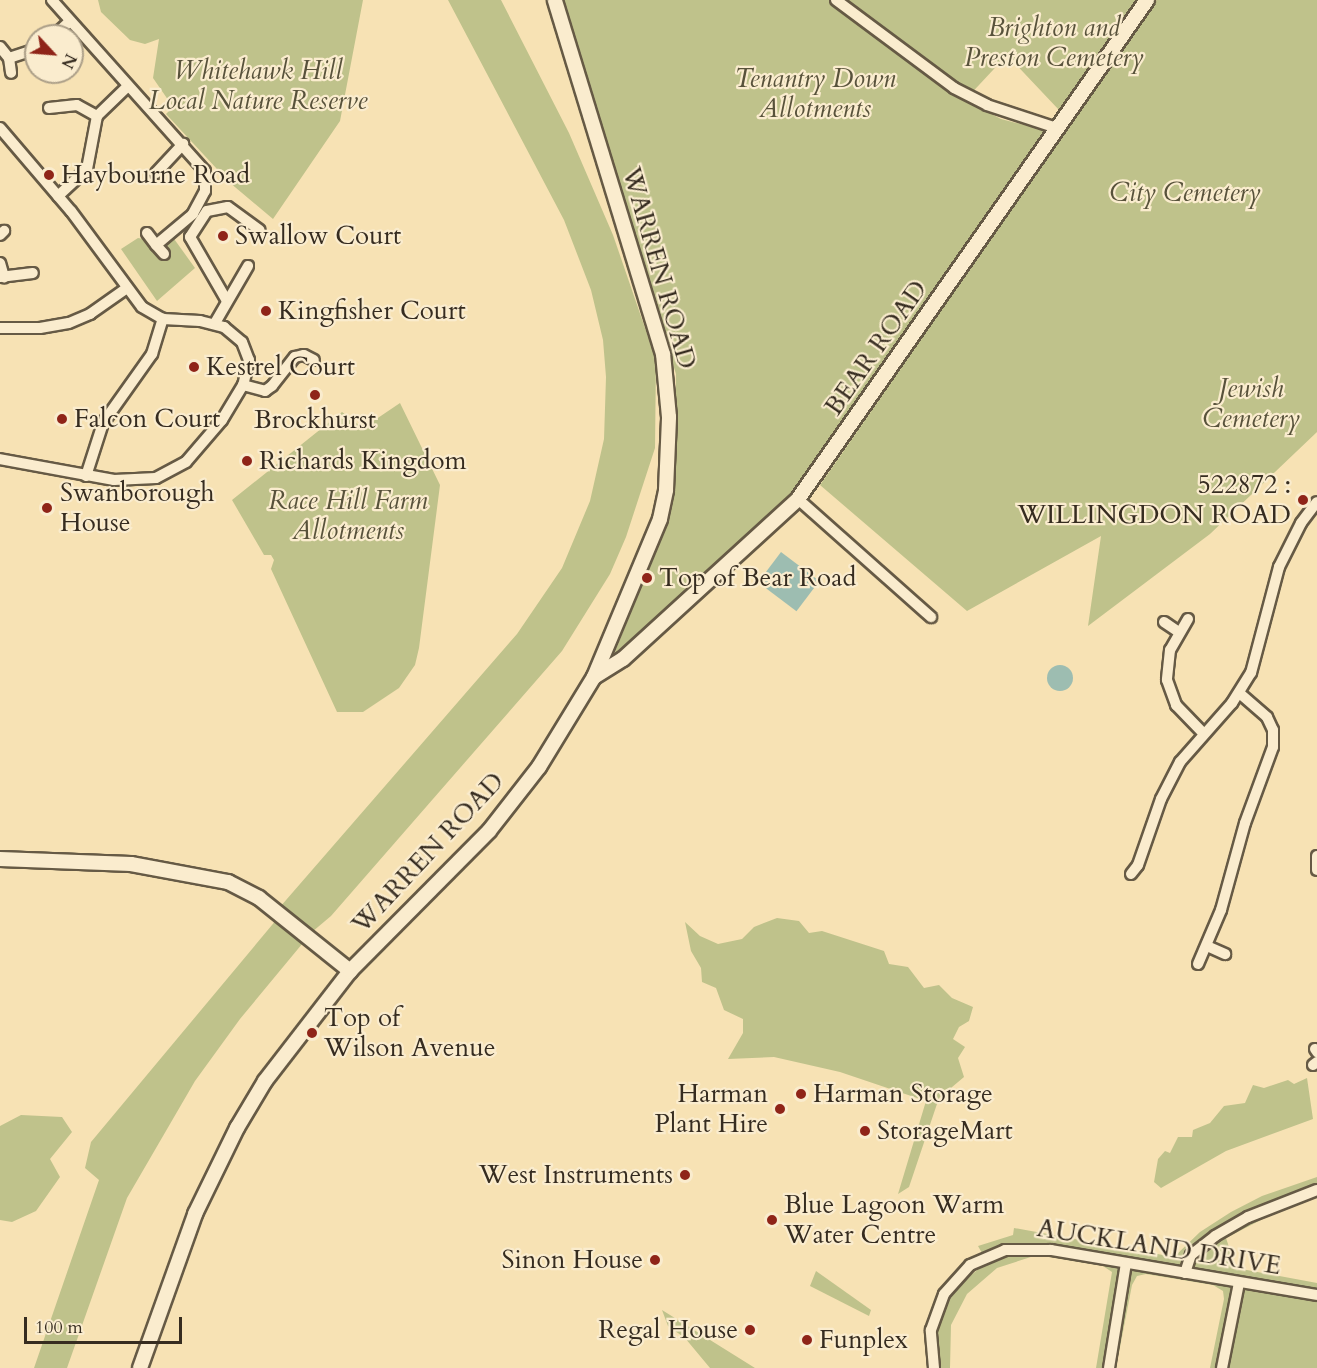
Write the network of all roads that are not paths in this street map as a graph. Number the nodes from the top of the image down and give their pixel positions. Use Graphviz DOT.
graph roads {
  1 [pos="52,0"];
  2 [pos="555,0"];
  3 [pos="836,0"];
  4 [pos="1147,0"];
  5 [pos="69,22"];
  6 [pos="0,46"];
  7 [pos="24,53"];
  8 [pos="9,58"];
  9 [pos="11,73"];
  10 [pos="128,86"];
  11 [pos="49,108"];
  12 [pos="97,116"];
  13 [pos="0,128"];
  14 [pos="1057,128"];
  15 [pos="183,144"];
  16 [pos="156,174"];
  17 [pos="58,196"];
  18 [pos="260,230"];
  19 [pos="147,233"];
  20 [pos="156,245"];
  21 [pos="164,254"];
  22 [pos="0,262"];
  23 [pos="248,266"];
  24 [pos="33,273"];
  25 [pos="2,277"];
  26 [pos="127,288"];
  27 [pos="227,301"];
  28 [pos="163,319"];
  29 [pos="215,323"];
  30 [pos="0,328"];
  31 [pos="314,360"];
  32 [pos="243,385"];
  33 [pos="0,459"];
  34 [pos="86,476"];
  35 [pos="798,500"];
  36 [pos="1317,502"];
  37 [pos="932,617"];
  38 [pos="1188,619"];
  39 [pos="1164,622"];
  40 [pos="1179,633"];
  41 [pos="594,677"];
  42 [pos="1239,693"];
  43 [pos="1203,733"];
  44 [pos="1317,856"];
  45 [pos="0,859"];
  46 [pos="1317,870"];
  47 [pos="1131,874"];
  48 [pos="1207,946"];
  49 [pos="1225,954"];
  50 [pos="1198,964"];
  51 [pos="350,971"];
  52 [pos="1317,1190"];
  53 [pos="1126,1263"];
  54 [pos="1185,1273"];
  55 [pos="1239,1283"];
  56 [pos="1317,1295"];
  57 [pos="140,1368"];
  58 [pos="934,1368"];
  59 [pos="1109,1368"];
  60 [pos="1222,1368"];
  1 -- 5 [label="street"];
  2 -- 41 [label="street, WARREN ROAD"];
  3 -- 14 [label="street"];
  4 -- 14 [label="street, BEAR ROAD"];
  5 -- 10 [label="street"];
  6 -- 8 [label="street"];
  7 -- 8 [label="street"];
  8 -- 9 [label="street"];
  10 -- 12 [label="street"];
  10 -- 15 [label="street"];
  11 -- 12 [label="street"];
  12 -- 17 [label="street"];
  13 -- 17 [label="street"];
  14 -- 35 [label="street, BEAR ROAD"];
  15 -- 16 [label="street"];
  15 -- 20 [label="street"];
  17 -- 26 [label="street"];
  18 -- 27 [label="street"];
  19 -- 20 [label="street"];
  20 -- 21 [label="street"];
  22 -- 25 [label="street"];
  23 -- 27 [label="street"];
  24 -- 25 [label="street"];
  26 -- 28 [label="street"];
  26 -- 30 [label="street"];
  27 -- 29 [label="street"];
  28 -- 29 [label="street"];
  28 -- 34 [label="street"];
  29 -- 32 [label="street"];
  31 -- 32 [label="street"];
  32 -- 34 [label="street"];
  33 -- 34 [label="street"];
  35 -- 37 [label="street"];
  35 -- 41 [label="street, BEAR ROAD"];
  36 -- 42 [label="street"];
  38 -- 40 [label="street"];
  39 -- 40 [label="street"];
  40 -- 43 [label="street"];
  41 -- 51 [label="street, WARREN ROAD"];
  42 -- 43 [label="street"];
  42 -- 48 [label="street"];
  43 -- 47 [label="street"];
  44 -- 46 [label="street"];
  45 -- 51 [label="street"];
  48 -- 49 [label="street"];
  48 -- 50 [label="street"];
  51 -- 57 [label="street, WARREN ROAD"];
  52 -- 54 [label="street"];
  53 -- 54 [label="street, AUCKLAND DRIVE"];
  53 -- 58 [label="street, AUCKLAND DRIVE"];
  53 -- 59 [label="street"];
  54 -- 55 [label="street, AUCKLAND DRIVE"];
  55 -- 56 [label="street, AUCKLAND DRIVE"];
  55 -- 60 [label="street"];
}
